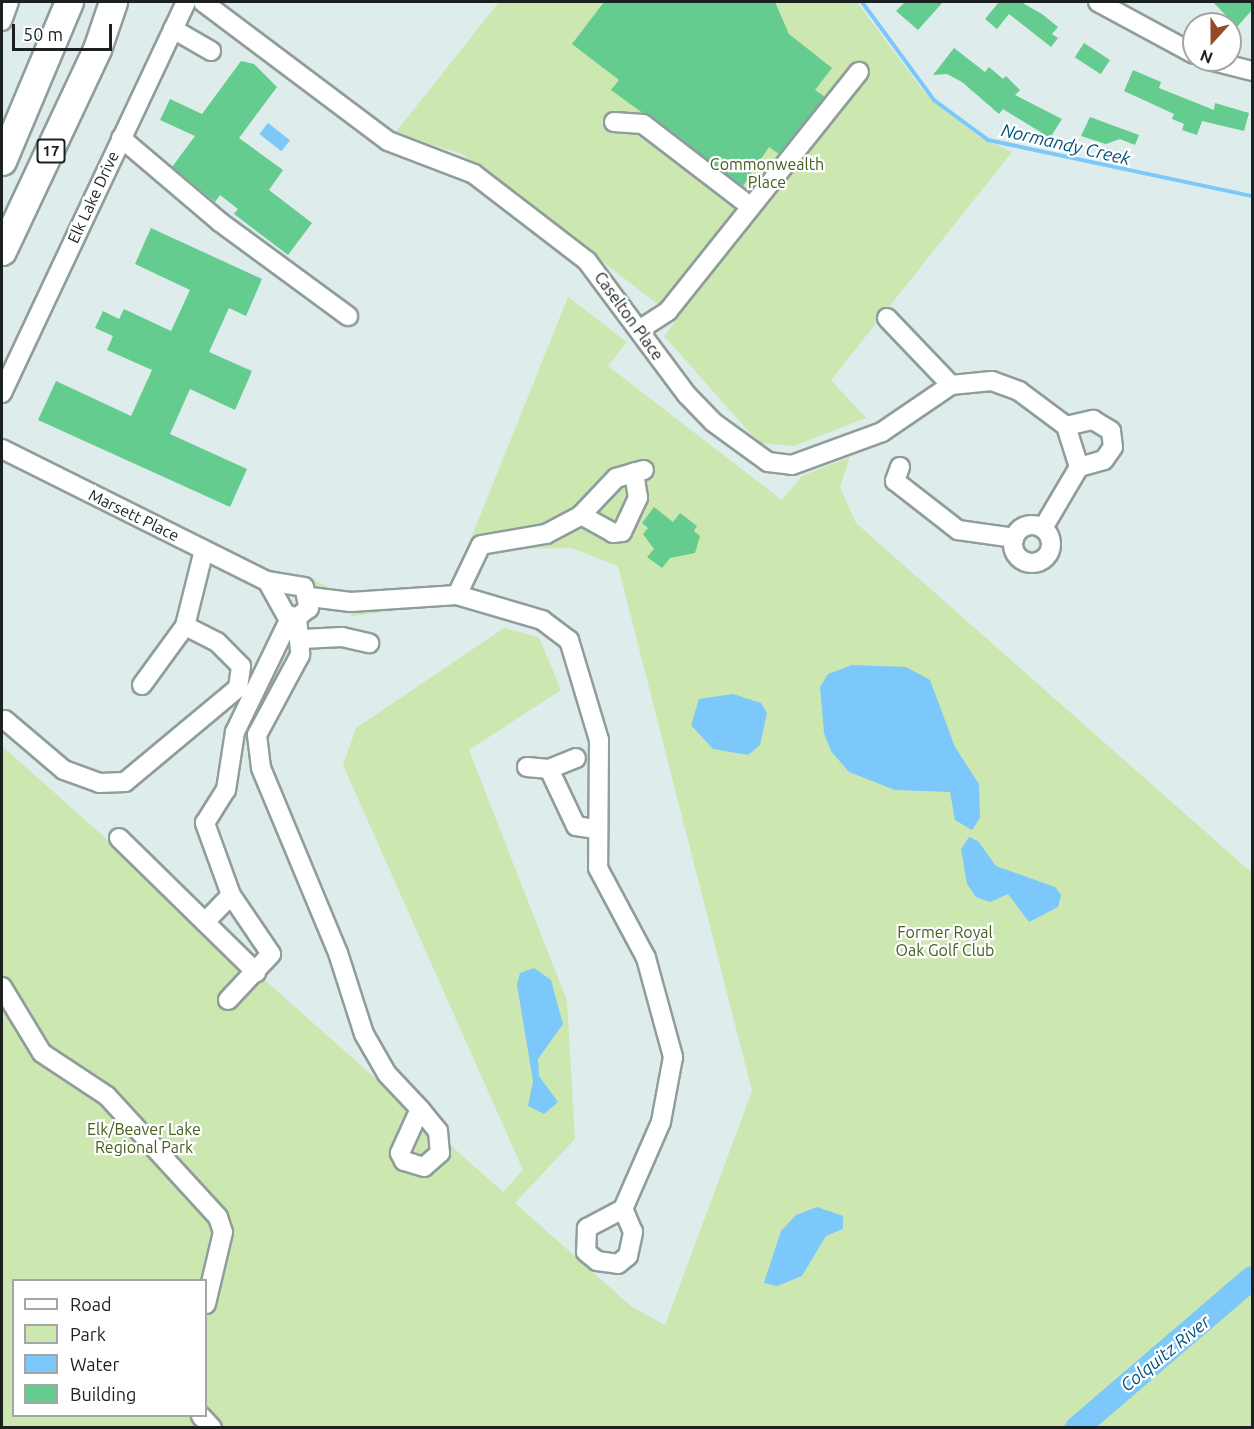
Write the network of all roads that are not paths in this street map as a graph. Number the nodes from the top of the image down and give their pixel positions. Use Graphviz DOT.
graph roads {
  1 [pos="9,2"];
  2 [pos="55,2"];
  3 [pos="69,2"];
  4 [pos="113,2"];
  5 [pos="123,2"];
  6 [pos="186,2"];
  7 [pos="203,2"];
  8 [pos="1098,2"];
  9 [pos="2,21"];
  10 [pos="173,29"];
  11 [pos="1182,48"];
  12 [pos="98,49"];
  13 [pos="211,51"];
  14 [pos="859,72"];
  15 [pos="28,104"];
  16 [pos="614,122"];
  17 [pos="121,138"];
  18 [pos="2,161"];
  19 [pos="752,207"];
  20 [pos="2,251"];
  21 [pos="348,316"];
  22 [pos="887,318"];
  23 [pos="639,330"];
  24 [pos="951,385"];
  25 [pos="2,393"];
  26 [pos="1066,426"];
  27 [pos="2,449"];
  28 [pos="900,467"];
  29 [pos="1079,467"];
  30 [pos="581,515"];
  31 [pos="1043,528"];
  32 [pos="1014,538"];
  33 [pos="204,550"];
  34 [pos="267,580"];
  35 [pos="457,595"];
  36 [pos="310,597"];
  37 [pos="294,617"];
  38 [pos="185,626"];
  39 [pos="302,639"];
  40 [pos="369,643"];
  41 [pos="142,685"];
  42 [pos="4,720"];
  43 [pos="576,758"];
  44 [pos="527,767"];
  45 [pos="549,769"];
  46 [pos="596,829"];
  47 [pos="119,837"];
  48 [pos="231,895"];
  49 [pos="205,922"];
  50 [pos="256,972"];
  51 [pos="2,987"];
  52 [pos="228,1000"];
  53 [pos="420,1109"];
  54 [pos="623,1209"];
  55 [pos="207,1300"];
  1 -- 9 [label="street"];
  2 -- 15 [label="highway"];
  3 -- 15 [label="highway, 17"];
  4 -- 12 [label="highway, 17"];
  5 -- 12 [label="highway"];
  6 -- 10 [label="street, Elk Lake Drive"];
  7 -- 23 [label="street, Caselton Place"];
  8 -- 11 [label="street"];
  10 -- 13 [label="street"];
  10 -- 17 [label="street, Elk Lake Drive"];
  12 -- 20 [label="highway, 17"];
  14 -- 19 [label="street"];
  15 -- 18 [label="highway, 17"];
  16 -- 19 [label="street"];
  17 -- 21 [label="street"];
  17 -- 25 [label="street, Elk Lake Drive"];
  19 -- 23 [label="street"];
  22 -- 24 [label="street"];
  23 -- 24 [label="street, Caselton Place"];
  24 -- 26 [label="street, Caselton Place"];
  26 -- 29 [label="street"];
  26 -- 29 [label="street"];
  27 -- 33 [label="street, Marsett Place"];
  28 -- 32 [label="street"];
  29 -- 31 [label="street"];
  30 -- 30 [label="street"];
  30 -- 35 [label="street"];
  31 -- 32 [label="street"];
  31 -- 32 [label="street"];
  33 -- 34 [label="street, Marsett Place"];
  33 -- 38 [label="street"];
  34 -- 36 [label="street, Marsett Place"];
  34 -- 37 [label="street"];
  35 -- 36 [label="street"];
  35 -- 46 [label="street"];
  36 -- 37 [label="street"];
  37 -- 39 [label="street"];
  37 -- 48 [label="street"];
  38 -- 41 [label="street"];
  38 -- 42 [label="street"];
  39 -- 40 [label="street"];
  39 -- 53 [label="street"];
  43 -- 45 [label="street"];
  44 -- 45 [label="street"];
  45 -- 46 [label="street"];
  46 -- 54 [label="street"];
  47 -- 49 [label="street"];
  48 -- 49 [label="street"];
  48 -- 50 [label="street"];
  49 -- 50 [label="street"];
  50 -- 52 [label="street"];
  51 -- 55 [label="street"];
}
